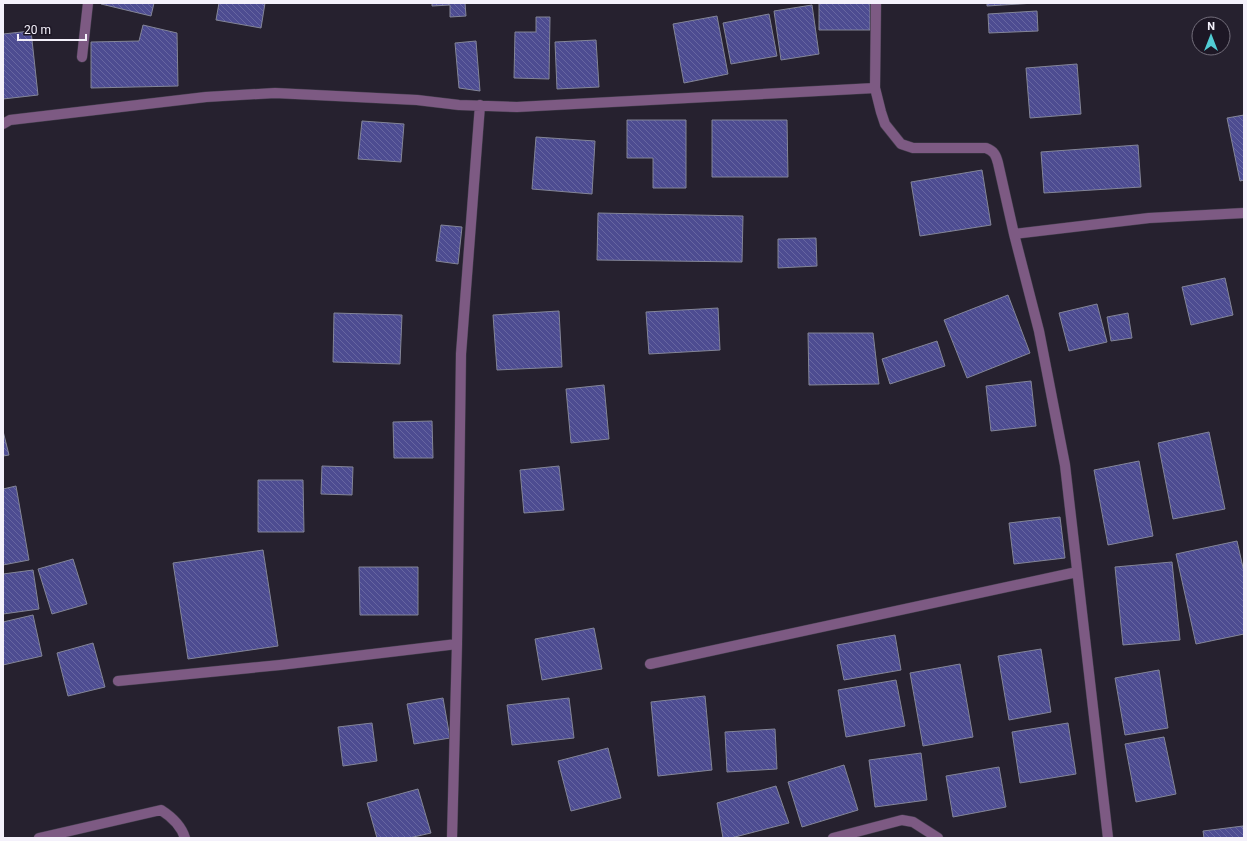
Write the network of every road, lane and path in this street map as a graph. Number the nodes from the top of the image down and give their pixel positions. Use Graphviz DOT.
graph roads {
  1 [pos="88,3"];
  2 [pos="876,3"];
  3 [pos="82,57"];
  4 [pos="875,88"];
  5 [pos="480,105"];
  6 [pos="3,124"];
  7 [pos="1244,213"];
  8 [pos="1014,234"];
  9 [pos="1077,572"];
  10 [pos="457,644"];
  11 [pos="650,664"];
  12 [pos="118,681"];
  13 [pos="39,838"];
  14 [pos="185,838"];
  15 [pos="452,838"];
  16 [pos="833,838"];
  17 [pos="938,838"];
  18 [pos="1108,838"];
  1 -- 3 [label="street"];
  2 -- 4 [label="street"];
  4 -- 5 [label="street"];
  4 -- 8 [label="street"];
  5 -- 6 [label="street"];
  5 -- 10 [label="street"];
  7 -- 8 [label="street"];
  8 -- 9 [label="street"];
  9 -- 11 [label="street"];
  9 -- 18 [label="street"];
  10 -- 12 [label="street"];
  10 -- 15 [label="street"];
  13 -- 14 [label="street"];
  16 -- 17 [label="street"];
}
